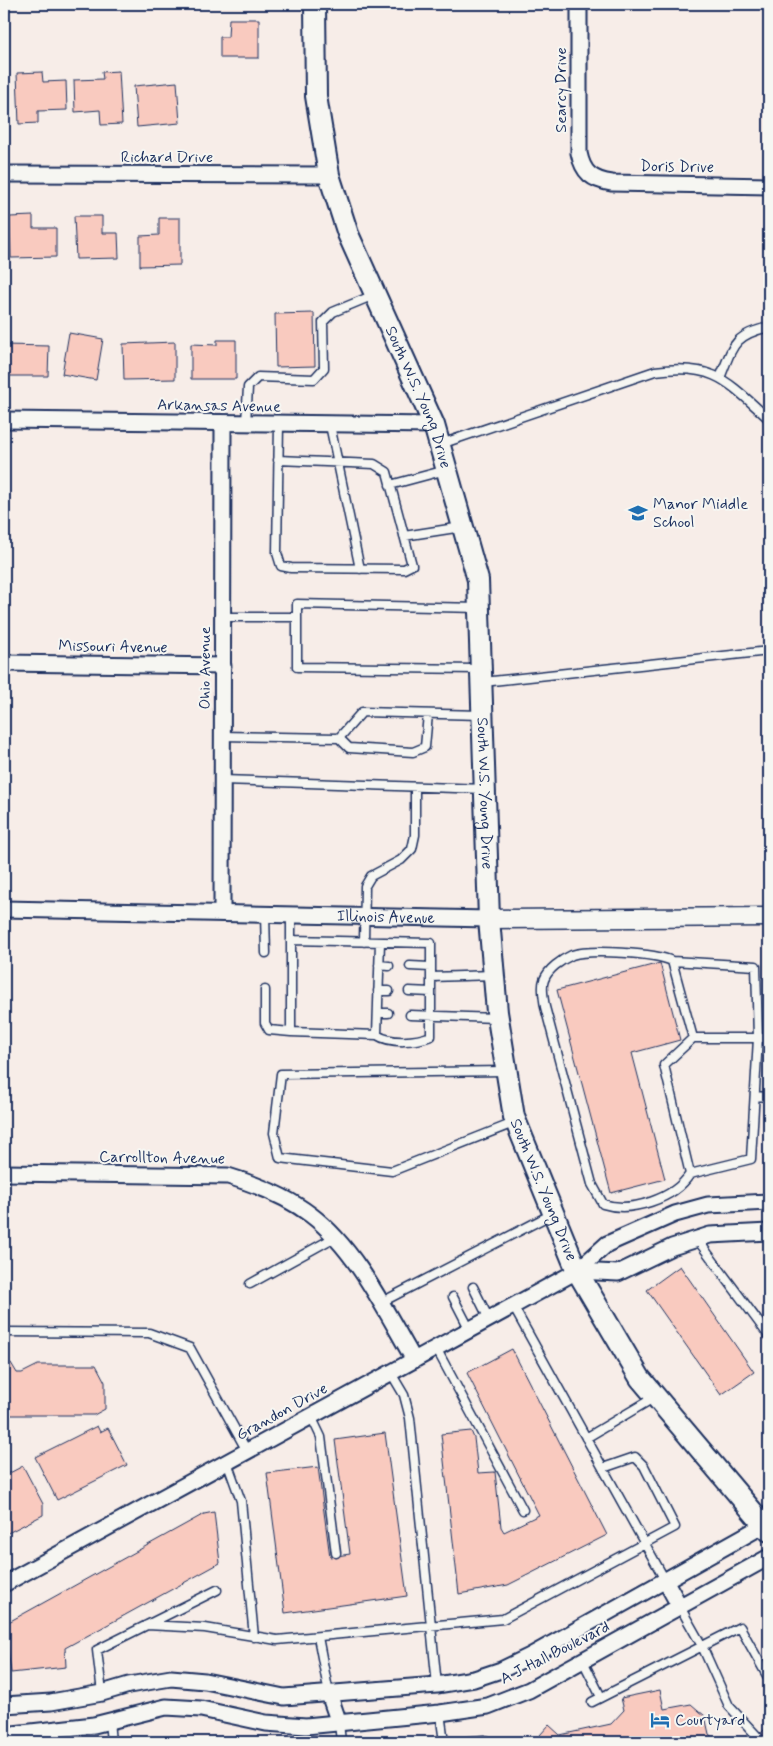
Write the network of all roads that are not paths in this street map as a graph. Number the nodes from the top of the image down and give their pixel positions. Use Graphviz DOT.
graph roads {
  1 [pos="315,4"];
  2 [pos="579,4"];
  3 [pos="4,174"];
  4 [pos="587,174"];
  5 [pos="329,175"];
  6 [pos="769,186"];
  7 [pos="376,295"];
  8 [pos="769,327"];
  9 [pos="720,378"];
  10 [pos="769,419"];
  11 [pos="4,420"];
  12 [pos="223,424"];
  13 [pos="246,424"];
  14 [pos="279,424"];
  15 [pos="330,425"];
  16 [pos="437,435"];
  17 [pos="278,460"];
  18 [pos="338,463"];
  19 [pos="447,470"];
  20 [pos="390,485"];
  21 [pos="463,527"];
  22 [pos="404,536"];
  23 [pos="360,569"];
  24 [pos="479,608"];
  25 [pos="222,617"];
  26 [pos="297,617"];
  27 [pos="769,651"];
  28 [pos="4,663"];
  29 [pos="222,666"];
  30 [pos="481,676"];
  31 [pos="428,714"];
  32 [pos="482,715"];
  33 [pos="222,736"];
  34 [pos="339,738"];
  35 [pos="222,780"];
  36 [pos="415,787"];
  37 [pos="484,789"];
  38 [pos="4,909"];
  39 [pos="222,913"];
  40 [pos="266,914"];
  41 [pos="291,914"];
  42 [pos="365,916"];
  43 [pos="769,917"];
  44 [pos="489,919"];
  45 [pos="291,940"];
  46 [pos="364,942"];
  47 [pos="380,942"];
  48 [pos="266,953"];
  49 [pos="672,961"];
  50 [pos="379,965"];
  51 [pos="389,966"];
  52 [pos="410,966"];
  53 [pos="430,967"];
  54 [pos="494,975"];
  55 [pos="431,977"];
  56 [pos="265,990"];
  57 [pos="378,991"];
  58 [pos="389,991"];
  59 [pos="408,991"];
  60 [pos="431,992"];
  61 [pos="378,1013"];
  62 [pos="388,1013"];
  63 [pos="410,1014"];
  64 [pos="431,1016"];
  65 [pos="498,1018"];
  66 [pos="292,1032"];
  67 [pos="377,1034"];
  68 [pos="693,1038"];
  69 [pos="758,1038"];
  70 [pos="769,1038"];
  71 [pos="507,1070"];
  72 [pos="755,1096"];
  73 [pos="769,1097"];
  74 [pos="516,1122"];
  75 [pos="4,1172"];
  76 [pos="690,1174"];
  77 [pos="769,1202"];
  78 [pos="554,1213"];
  79 [pos="769,1232"];
  80 [pos="335,1237"];
  81 [pos="697,1239"];
  82 [pos="578,1271"];
  83 [pos="250,1284"];
  84 [pos="473,1287"];
  85 [pos="453,1297"];
  86 [pos="380,1303"];
  87 [pos="512,1306"];
  88 [pos="490,1319"];
  89 [pos="470,1330"];
  90 [pos="4,1332"];
  91 [pos="769,1336"];
  92 [pos="436,1348"];
  93 [pos="414,1360"];
  94 [pos="391,1373"];
  95 [pos="656,1397"];
  96 [pos="311,1416"];
  97 [pos="586,1438"];
  98 [pos="247,1451"];
  99 [pos="227,1462"];
  100 [pos="603,1468"];
  101 [pos="523,1510"];
  102 [pos="767,1528"];
  103 [pos="645,1543"];
  104 [pos="336,1553"];
  105 [pos="769,1558"];
  106 [pos="665,1580"];
  107 [pos="4,1584"];
  108 [pos="217,1590"];
  109 [pos="680,1607"];
  110 [pos="148,1625"];
  111 [pos="429,1626"];
  112 [pos="254,1636"];
  113 [pos="318,1637"];
  114 [pos="702,1646"];
  115 [pos="582,1661"];
  116 [pos="769,1679"];
  117 [pos="437,1685"];
  118 [pos="102,1694"];
  119 [pos="329,1694"];
  120 [pos="601,1697"];
  121 [pos="592,1702"];
  122 [pos="4,1705"];
  123 [pos="440,1713"];
  124 [pos="108,1720"];
  125 [pos="339,1723"];
  126 [pos="4,1735"];
  127 [pos="758,1737"];
  128 [pos="111,1742"];
  129 [pos="341,1742"];
  130 [pos="444,1742"];
  131 [pos="460,1742"];
  132 [pos="492,1742"];
  1 -- 5 [label="main road, South W.S. Young Drive"];
  2 -- 4 [label="street, Searcy Drive"];
  3 -- 5 [label="street, Richard Drive"];
  4 -- 6 [label="street, Doris Drive"];
  5 -- 7 [label="main road, South W.S. Young Drive"];
  7 -- 13 [label="lane"];
  7 -- 16 [label="main road, South W.S. Young Drive"];
  8 -- 9 [label="lane"];
  9 -- 10 [label="lane"];
  9 -- 16 [label="lane"];
  11 -- 12 [label="street, Arkansas Avenue"];
  12 -- 13 [label="street, Arkansas Avenue"];
  12 -- 25 [label="street, Ohio Avenue"];
  13 -- 14 [label="street, Arkansas Avenue"];
  14 -- 15 [label="street, Arkansas Avenue"];
  14 -- 17 [label="lane"];
  15 -- 16 [label="street, Arkansas Avenue"];
  15 -- 18 [label="lane"];
  16 -- 19 [label="main road, South W.S. Young Drive"];
  17 -- 18 [label="lane"];
  17 -- 23 [label="lane"];
  18 -- 20 [label="lane"];
  18 -- 23 [label="lane"];
  19 -- 20 [label="lane"];
  19 -- 21 [label="main road, South W.S. Young Drive"];
  20 -- 22 [label="lane"];
  21 -- 22 [label="lane"];
  21 -- 24 [label="main road, South W.S. Young Drive"];
  22 -- 23 [label="lane"];
  24 -- 26 [label="lane"];
  24 -- 30 [label="main road, South W.S. Young Drive"];
  25 -- 26 [label="lane"];
  25 -- 29 [label="street, Ohio Avenue"];
  26 -- 30 [label="lane"];
  27 -- 30 [label="lane"];
  28 -- 29 [label="street, Missouri Avenue"];
  29 -- 33 [label="street, Ohio Avenue"];
  30 -- 32 [label="main road, South W.S. Young Drive"];
  31 -- 32 [label="lane"];
  31 -- 34 [label="lane"];
  31 -- 34 [label="lane"];
  32 -- 37 [label="main road, South W.S. Young Drive"];
  33 -- 34 [label="lane"];
  33 -- 35 [label="street, Ohio Avenue"];
  35 -- 36 [label="lane"];
  35 -- 39 [label="street, Ohio Avenue"];
  36 -- 37 [label="lane"];
  36 -- 42 [label="lane"];
  37 -- 44 [label="main road, South W.S. Young Drive"];
  38 -- 39 [label="street, Illinois Avenue"];
  39 -- 40 [label="street, Illinois Avenue"];
  40 -- 41 [label="street, Illinois Avenue"];
  40 -- 48 [label="lane"];
  41 -- 42 [label="street, Illinois Avenue"];
  41 -- 45 [label="lane"];
  42 -- 44 [label="street, Illinois Avenue"];
  42 -- 46 [label="lane"];
  43 -- 44 [label="street, Illinois Avenue"];
  44 -- 54 [label="main road, South W.S. Young Drive"];
  45 -- 46 [label="lane"];
  45 -- 66 [label="lane"];
  46 -- 47 [label="lane"];
  47 -- 50 [label="lane"];
  47 -- 53 [label="lane"];
  49 -- 68 [label="lane"];
  49 -- 69 [label="lane"];
  49 -- 76 [label="lane"];
  50 -- 51 [label="lane"];
  50 -- 57 [label="lane"];
  52 -- 53 [label="lane"];
  53 -- 55 [label="lane"];
  54 -- 55 [label="lane"];
  54 -- 65 [label="main road, South W.S. Young Drive"];
  55 -- 60 [label="lane"];
  56 -- 66 [label="lane"];
  57 -- 58 [label="lane"];
  57 -- 61 [label="lane"];
  59 -- 60 [label="lane"];
  60 -- 64 [label="lane"];
  61 -- 62 [label="lane"];
  61 -- 67 [label="lane"];
  63 -- 64 [label="lane"];
  64 -- 65 [label="lane"];
  64 -- 67 [label="lane"];
  65 -- 71 [label="main road, South W.S. Young Drive"];
  66 -- 67 [label="lane"];
  68 -- 69 [label="lane"];
  68 -- 76 [label="lane"];
  69 -- 70 [label="lane"];
  69 -- 72 [label="lane"];
  71 -- 74 [label="main road, South W.S. Young Drive"];
  71 -- 74 [label="lane"];
  72 -- 73 [label="lane"];
  72 -- 76 [label="lane"];
  74 -- 78 [label="main road, South W.S. Young Drive"];
  75 -- 80 [label="street, Carrollton Avenue"];
  77 -- 82 [label="street, Grandon Drive"];
  78 -- 82 [label="main road, South W.S. Young Drive"];
  78 -- 86 [label="lane"];
  79 -- 81 [label="street"];
  80 -- 83 [label="lane"];
  80 -- 86 [label="street, Carrollton Avenue"];
  81 -- 82 [label="street"];
  81 -- 91 [label="lane"];
  82 -- 87 [label="street, Grandon Drive"];
  82 -- 95 [label="main road, South W.S. Young Drive"];
  84 -- 88 [label="lane"];
  85 -- 89 [label="lane"];
  86 -- 93 [label="street, Carrollton Avenue"];
  87 -- 88 [label="street, Grandon Drive"];
  87 -- 97 [label="lane"];
  88 -- 89 [label="street, Grandon Drive"];
  89 -- 92 [label="street, Grandon Drive"];
  90 -- 98 [label="lane"];
  92 -- 93 [label="street, Grandon Drive"];
  92 -- 101 [label="lane"];
  93 -- 94 [label="street, Grandon Drive"];
  94 -- 96 [label="street, Grandon Drive"];
  94 -- 111 [label="lane"];
  95 -- 97 [label="lane"];
  95 -- 102 [label="main road, South W.S. Young Drive"];
  96 -- 98 [label="street, Grandon Drive"];
  96 -- 104 [label="lane"];
  97 -- 100 [label="lane"];
  98 -- 99 [label="street, Grandon Drive"];
  99 -- 107 [label="street, Grandon Drive"];
  99 -- 112 [label="lane"];
  100 -- 103 [label="lane"];
  100 -- 103 [label="lane"];
  102 -- 106 [label="street, A J Hall Boulevard"];
  103 -- 106 [label="lane"];
  103 -- 111 [label="lane"];
  105 -- 109 [label="street, A J Hall Boulevard"];
  106 -- 109 [label="street"];
  106 -- 117 [label="street, A J Hall Boulevard"];
  108 -- 110 [label="lane"];
  109 -- 114 [label="lane"];
  109 -- 115 [label="street, A J Hall Boulevard"];
  110 -- 112 [label="lane"];
  110 -- 118 [label="lane"];
  111 -- 113 [label="lane"];
  111 -- 117 [label="lane"];
  112 -- 113 [label="lane"];
  113 -- 119 [label="lane"];
  114 -- 116 [label="lane"];
  114 -- 120 [label="lane"];
  114 -- 127 [label="lane"];
  115 -- 120 [label="lane"];
  115 -- 123 [label="street, A J Hall Boulevard"];
  117 -- 119 [label="street, A J Hall Boulevard"];
  117 -- 123 [label="street"];
  118 -- 119 [label="street, A J Hall Boulevard"];
  118 -- 122 [label="street, A J Hall Boulevard"];
  118 -- 124 [label="street"];
  119 -- 125 [label="street"];
  120 -- 121 [label="lane"];
  123 -- 125 [label="street, A J Hall Boulevard"];
  123 -- 130 [label="lane"];
  124 -- 125 [label="street, A J Hall Boulevard"];
  124 -- 126 [label="street, A J Hall Boulevard"];
  124 -- 128 [label="lane"];
  125 -- 129 [label="lane"];
  131 -- 132 [label="lane"];
}
